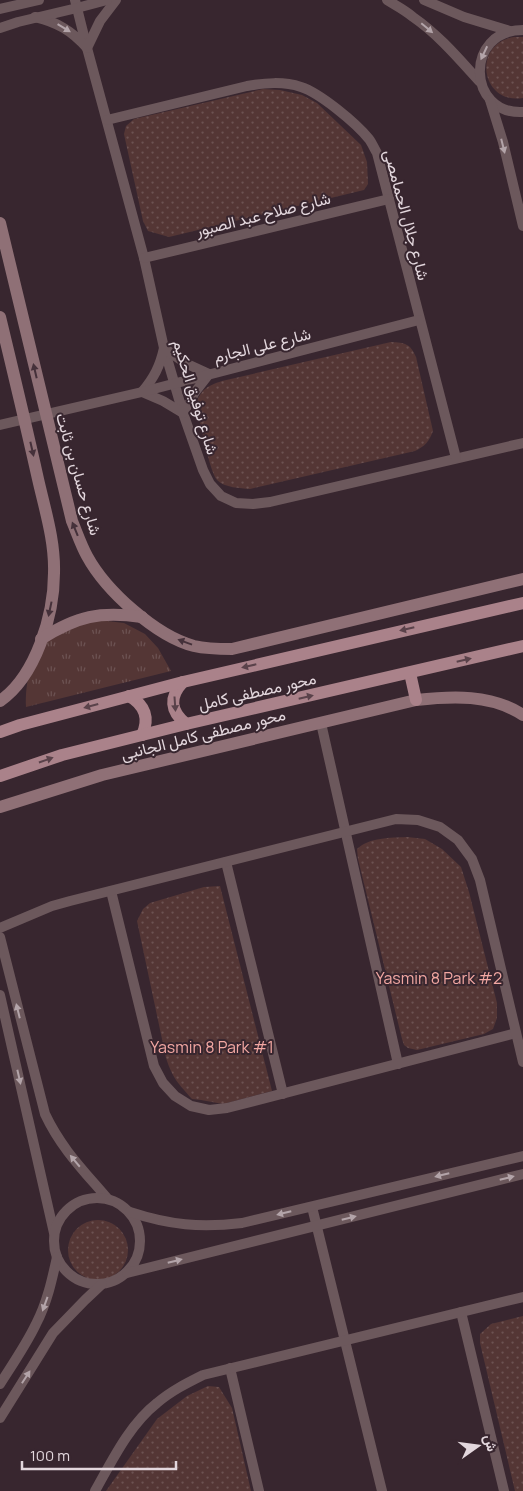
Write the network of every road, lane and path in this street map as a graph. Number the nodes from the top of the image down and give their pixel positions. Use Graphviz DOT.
graph roads {
  1 [pos="107,0"];
  2 [pos="116,0"];
  3 [pos="386,0"];
  4 [pos="424,0"];
  5 [pos="34,1"];
  6 [pos="76,4"];
  7 [pos="0,9"];
  8 [pos="35,17"];
  9 [pos="0,28"];
  10 [pos="523,30"];
  11 [pos="510,31"];
  12 [pos="87,48"];
  13 [pos="480,82"];
  14 [pos="490,99"];
  15 [pos="523,112"];
  16 [pos="107,120"];
  17 [pos="388,199"];
  18 [pos="0,223"];
  19 [pos="523,226"];
  20 [pos="144,258"];
  21 [pos="0,317"];
  22 [pos="419,320"];
  23 [pos="164,348"];
  24 [pos="209,374"];
  25 [pos="175,383"];
  26 [pos="142,392"];
  27 [pos="183,413"];
  28 [pos="45,414"];
  29 [pos="25,419"];
  30 [pos="0,425"];
  31 [pos="523,443"];
  32 [pos="456,458"];
  33 [pos="523,578"];
  34 [pos="523,603"];
  35 [pos="142,617"];
  36 [pos="41,639"];
  37 [pos="523,646"];
  38 [pos="410,673"];
  39 [pos="183,682"];
  40 [pos="130,696"];
  41 [pos="416,700"];
  42 [pos="0,702"];
  43 [pos="523,715"];
  44 [pos="321,723"];
  45 [pos="186,724"];
  46 [pos="0,732"];
  47 [pos="142,735"];
  48 [pos="0,776"];
  49 [pos="0,807"];
  50 [pos="344,831"];
  51 [pos="226,862"];
  52 [pos="111,891"];
  53 [pos="0,928"];
  54 [pos="0,937"];
  55 [pos="0,996"];
  56 [pos="516,1033"];
  57 [pos="523,1062"];
  58 [pos="398,1064"];
  59 [pos="283,1094"];
  60 [pos="523,1156"];
  61 [pos="523,1174"];
  62 [pos="106,1198"];
  63 [pos="312,1207"];
  64 [pos="130,1212"];
  65 [pos="316,1226"];
  66 [pos="54,1234"];
  67 [pos="56,1257"];
  68 [pos="127,1272"];
  69 [pos="102,1284"];
  70 [pos="523,1296"];
  71 [pos="461,1312"];
  72 [pos="344,1340"];
  73 [pos="230,1368"];
  74 [pos="0,1384"];
  75 [pos="0,1418"];
  76 [pos="95,1491"];
  77 [pos="260,1491"];
  78 [pos="382,1491"];
  79 [pos="504,1491"];
  1 -- 6 [label="street"];
  2 -- 12 [label="street"];
  3 -- 13 [label="street, one-way"];
  4 -- 11 [label="street"];
  5 -- 7 [label="street"];
  6 -- 8 [label="street"];
  6 -- 12 [label="street, شارع توفيق الحكيم"];
  8 -- 9 [label="street"];
  8 -- 12 [label="street, one-way"];
  10 -- 11 [label="street"];
  11 -- 13 [label="street, one-way"];
  12 -- 16 [label="street, شارع توفيق الحكيم"];
  13 -- 14 [label="street"];
  14 -- 15 [label="street"];
  14 -- 19 [label="street, one-way"];
  16 -- 17 [label="street, شارع جلال الحمامصى"];
  16 -- 20 [label="street, شارع توفيق الحكيم"];
  17 -- 20 [label="street, شارع صلاح عبد الصبور"];
  17 -- 22 [label="street, شارع جلال الحمامصى"];
  28 -- 18 [label="street, شارع حسان بن ثابت, one-way"];
  20 -- 23 [label="street, شارع توفيق الحكيم"];
  21 -- 29 [label="street"];
  22 -- 24 [label="street, شارع على الجارم"];
  22 -- 32 [label="street, شارع جلال الحمامصى"];
  23 -- 24 [label="street"];
  23 -- 25 [label="street, شارع توفيق الحكيم"];
  23 -- 26 [label="street"];
  24 -- 25 [label="street, شارع على الجارم"];
  24 -- 27 [label="street"];
  25 -- 26 [label="street, شارع على الجارم"];
  25 -- 27 [label="street, شارع توفيق الحكيم"];
  26 -- 27 [label="street"];
  26 -- 28 [label="street, شارع على الجارم"];
  27 -- 32 [label="street, شارع توفيق الحكيم"];
  28 -- 29 [label="street, شارع على الجارم"];
  35 -- 28 [label="street, شارع حسان بن ثابت, one-way"];
  29 -- 30 [label="street, شارع على الجارم"];
  29 -- 36 [label="street, one-way"];
  31 -- 32 [label="street, شارع توفيق الحكيم"];
  33 -- 35 [label="street, شارع حسان بن ثابت, one-way"];
  34 -- 39 [label="main road, محور مصطفى كامل, one-way"];
  35 -- 36 [label="street"];
  36 -- 42 [label="street"];
  38 -- 37 [label="main road, محور مصطفى كامل, one-way"];
  38 -- 41 [label="main road"];
  45 -- 38 [label="main road, محور مصطفى كامل, one-way"];
  39 -- 40 [label="main road, محور مصطفى كامل"];
  39 -- 45 [label="main road, one-way"];
  40 -- 46 [label="main road, محور مصطفى كامل, one-way"];
  40 -- 47 [label="main road"];
  41 -- 43 [label="street, محور مصطفى كامل الجانبى"];
  41 -- 44 [label="street, محور مصطفى كامل الجانبى"];
  44 -- 49 [label="street, محور مصطفى كامل الجانبى"];
  44 -- 50 [label="street"];
  45 -- 47 [label="main road, محور مصطفى كامل"];
  48 -- 47 [label="main road, محور مصطفى كامل, one-way"];
  50 -- 51 [label="street"];
  50 -- 56 [label="street"];
  50 -- 58 [label="street"];
  51 -- 52 [label="street"];
  51 -- 59 [label="street"];
  52 -- 53 [label="street"];
  52 -- 59 [label="street"];
  62 -- 54 [label="street, one-way"];
  55 -- 66 [label="street, one-way"];
  56 -- 57 [label="street"];
  56 -- 58 [label="street"];
  58 -- 59 [label="street"];
  60 -- 63 [label="street, one-way"];
  65 -- 61 [label="street, one-way"];
  62 -- 64 [label="street"];
  62 -- 66 [label="street"];
  63 -- 64 [label="street, one-way"];
  63 -- 65 [label="street"];
  64 -- 68 [label="street"];
  68 -- 65 [label="street, one-way"];
  65 -- 72 [label="street"];
  66 -- 67 [label="street"];
  67 -- 69 [label="street"];
  67 -- 74 [label="street, one-way"];
  68 -- 69 [label="street"];
  75 -- 69 [label="street, one-way"];
  70 -- 71 [label="street"];
  71 -- 72 [label="street"];
  71 -- 79 [label="street"];
  72 -- 73 [label="street"];
  72 -- 78 [label="street"];
  73 -- 76 [label="street"];
  73 -- 77 [label="street"];
}
